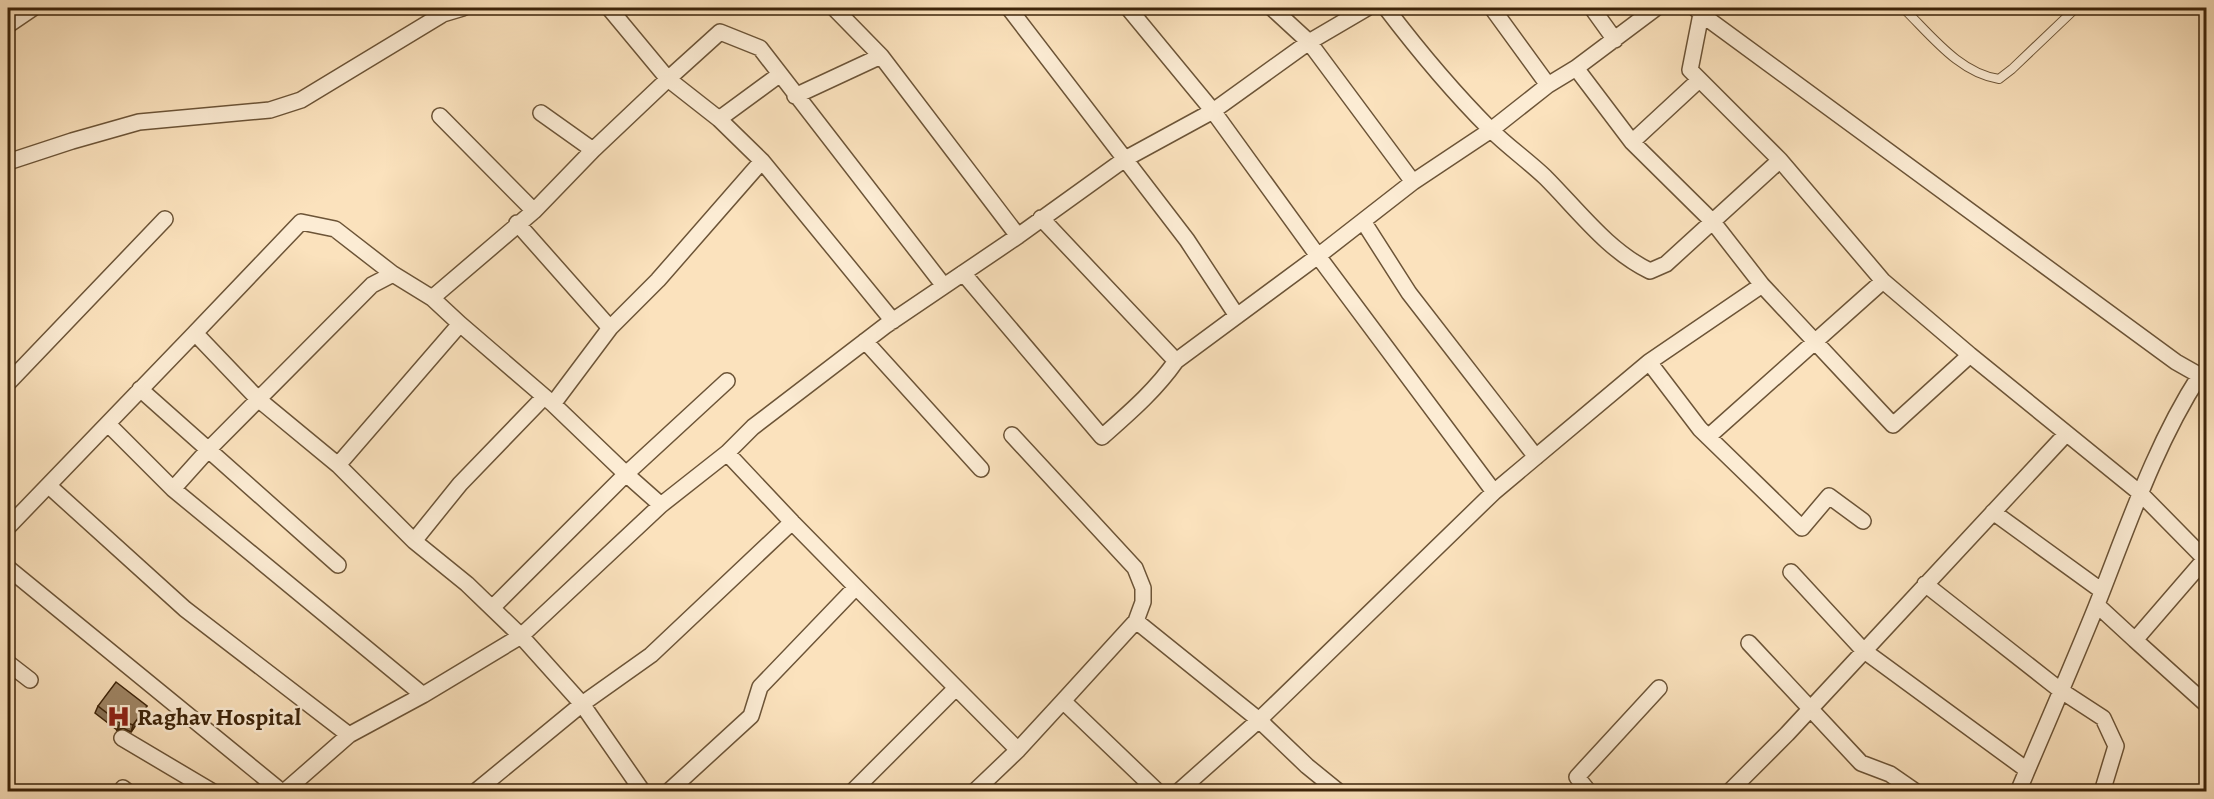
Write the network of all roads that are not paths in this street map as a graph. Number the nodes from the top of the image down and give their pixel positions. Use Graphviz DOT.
graph roads {
  1 [pos="30,8"];
  2 [pos="463,8"];
  3 [pos="609,8"];
  4 [pos="834,8"];
  5 [pos="1009,8"];
  6 [pos="1128,8"];
  7 [pos="1272,8"];
  8 [pos="1367,8"];
  9 [pos="1386,8"];
  10 [pos="1492,8"];
  11 [pos="1592,8"];
  12 [pos="1656,8"];
  13 [pos="1904,8"];
  14 [pos="2076,8"];
  15 [pos="441,11"];
  16 [pos="1698,11"];
  17 [pos="8,25"];
  18 [pos="1615,40"];
  19 [pos="1310,42"];
  20 [pos="881,56"];
  21 [pos="1576,68"];
  22 [pos="779,75"];
  23 [pos="668,79"];
  24 [pos="1699,80"];
  25 [pos="1548,85"];
  26 [pos="795,96"];
  27 [pos="1213,111"];
  28 [pos="541,113"];
  29 [pos="440,116"];
  30 [pos="719,119"];
  31 [pos="1491,130"];
  32 [pos="1632,142"];
  33 [pos="593,150"];
  34 [pos="1125,159"];
  35 [pos="1780,160"];
  36 [pos="762,161"];
  37 [pos="8,162"];
  38 [pos="1413,182"];
  39 [pos="534,211"];
  40 [pos="1041,218"];
  41 [pos="165,219"];
  42 [pos="1363,221"];
  43 [pos="1713,222"];
  44 [pos="517,223"];
  45 [pos="1018,236"];
  46 [pos="1318,256"];
  47 [pos="963,273"];
  48 [pos="393,274"];
  49 [pos="1883,281"];
  50 [pos="1762,285"];
  51 [pos="944,286"];
  52 [pos="432,298"];
  53 [pos="1237,316"];
  54 [pos="893,321"];
  55 [pos="460,324"];
  56 [pos="610,328"];
  57 [pos="195,333"];
  58 [pos="865,341"];
  59 [pos="1815,342"];
  60 [pos="1970,355"];
  61 [pos="1176,361"];
  62 [pos="1649,362"];
  63 [pos="2203,377"];
  64 [pos="727,381"];
  65 [pos="8,383"];
  66 [pos="140,389"];
  67 [pos="258,399"];
  68 [pos="548,400"];
  69 [pos="108,424"];
  70 [pos="2066,434"];
  71 [pos="1012,435"];
  72 [pos="1708,437"];
  73 [pos="208,450"];
  74 [pos="727,453"];
  75 [pos="1536,457"];
  76 [pos="338,465"];
  77 [pos="981,469"];
  78 [pos="626,474"];
  79 [pos="49,486"];
  80 [pos="173,489"];
  81 [pos="1494,492"];
  82 [pos="2140,494"];
  83 [pos="662,505"];
  84 [pos="1993,512"];
  85 [pos="1863,521"];
  86 [pos="792,522"];
  87 [pos="8,527"];
  88 [pos="414,541"];
  89 [pos="2206,560"];
  90 [pos="338,566"];
  91 [pos="8,568"];
  92 [pos="1791,572"];
  93 [pos="1924,584"];
  94 [pos="856,587"];
  95 [pos="2099,598"];
  96 [pos="492,608"];
  97 [pos="1136,621"];
  98 [pos="521,636"];
  99 [pos="2135,640"];
  100 [pos="1749,643"];
  101 [pos="1863,650"];
  102 [pos="8,663"];
  103 [pos="30,680"];
  104 [pos="956,688"];
  105 [pos="1659,688"];
  106 [pos="2060,690"];
  107 [pos="423,695"];
  108 [pos="1062,701"];
  109 [pos="582,704"];
  110 [pos="2206,704"];
  111 [pos="1810,709"];
  112 [pos="1259,720"];
  113 [pos="349,735"];
  114 [pos="122,738"];
  115 [pos="1018,750"];
  116 [pos="2027,770"];
  117 [pos="854,791"];
  118 [pos="1732,791"];
  119 [pos="213,792"];
  120 [pos="283,792"];
  121 [pos="475,792"];
  122 [pos="643,792"];
  123 [pos="668,792"];
  124 [pos="974,792"];
  125 [pos="1158,792"];
  126 [pos="1178,792"];
  127 [pos="1339,792"];
  128 [pos="1589,792"];
  129 [pos="1916,792"];
  130 [pos="2018,792"];
  131 [pos="2102,792"];
  1 -- 17 [label="street"];
  2 -- 15 [label="street"];
  3 -- 23 [label="street"];
  4 -- 20 [label="street"];
  5 -- 34 [label="street"];
  6 -- 27 [label="street"];
  7 -- 19 [label="street"];
  8 -- 19 [label="street"];
  9 -- 31 [label="street"];
  10 -- 25 [label="street"];
  11 -- 18 [label="street"];
  12 -- 18 [label="street"];
  13 -- 14 [label="lane"];
  15 -- 37 [label="street"];
  16 -- 24 [label="street"];
  16 -- 63 [label="street"];
  18 -- 21 [label="street"];
  19 -- 27 [label="street"];
  19 -- 38 [label="street"];
  20 -- 26 [label="street"];
  20 -- 45 [label="street"];
  21 -- 25 [label="street"];
  21 -- 32 [label="street"];
  22 -- 23 [label="street"];
  22 -- 26 [label="street"];
  22 -- 30 [label="street"];
  23 -- 30 [label="street"];
  23 -- 33 [label="street"];
  24 -- 32 [label="street"];
  24 -- 35 [label="street"];
  25 -- 31 [label="street"];
  26 -- 51 [label="street"];
  27 -- 34 [label="street"];
  27 -- 46 [label="street"];
  28 -- 33 [label="street"];
  29 -- 39 [label="street"];
  30 -- 36 [label="street"];
  31 -- 38 [label="street"];
  31 -- 43 [label="street"];
  32 -- 43 [label="street"];
  33 -- 39 [label="street"];
  34 -- 40 [label="street"];
  34 -- 53 [label="street"];
  35 -- 43 [label="street"];
  35 -- 49 [label="street"];
  36 -- 54 [label="street"];
  36 -- 56 [label="street"];
  38 -- 42 [label="street"];
  39 -- 44 [label="street"];
  40 -- 45 [label="street"];
  40 -- 61 [label="street"];
  41 -- 65 [label="street"];
  42 -- 46 [label="street"];
  42 -- 75 [label="street"];
  43 -- 50 [label="street"];
  44 -- 52 [label="street"];
  44 -- 56 [label="street"];
  45 -- 47 [label="street"];
  46 -- 53 [label="street"];
  46 -- 81 [label="street"];
  47 -- 51 [label="street"];
  47 -- 61 [label="street"];
  48 -- 52 [label="street"];
  48 -- 57 [label="street"];
  48 -- 67 [label="street"];
  49 -- 59 [label="street"];
  49 -- 60 [label="street"];
  50 -- 59 [label="street"];
  50 -- 62 [label="street"];
  51 -- 54 [label="street"];
  52 -- 55 [label="street"];
  53 -- 61 [label="street"];
  54 -- 58 [label="street"];
  55 -- 68 [label="street"];
  55 -- 76 [label="street"];
  56 -- 68 [label="street"];
  57 -- 66 [label="street"];
  57 -- 67 [label="street"];
  58 -- 74 [label="street"];
  58 -- 77 [label="street"];
  59 -- 60 [label="street"];
  59 -- 72 [label="street"];
  60 -- 70 [label="street"];
  62 -- 72 [label="street"];
  62 -- 75 [label="street"];
  63 -- 82 [label="street"];
  64 -- 78 [label="street"];
  66 -- 69 [label="street"];
  66 -- 73 [label="street"];
  67 -- 73 [label="street"];
  67 -- 76 [label="street"];
  68 -- 78 [label="street"];
  68 -- 88 [label="street"];
  69 -- 79 [label="street"];
  69 -- 80 [label="street"];
  70 -- 82 [label="street"];
  70 -- 84 [label="street"];
  71 -- 97 [label="street"];
  72 -- 85 [label="street"];
  73 -- 80 [label="street"];
  73 -- 90 [label="street"];
  74 -- 83 [label="street"];
  74 -- 86 [label="street"];
  75 -- 81 [label="street"];
  76 -- 88 [label="street"];
  78 -- 83 [label="street"];
  78 -- 96 [label="street"];
  79 -- 87 [label="street"];
  79 -- 113 [label="street"];
  80 -- 107 [label="street"];
  81 -- 112 [label="street"];
  82 -- 89 [label="street"];
  82 -- 95 [label="street"];
  83 -- 98 [label="street"];
  84 -- 93 [label="street"];
  84 -- 95 [label="street"];
  86 -- 94 [label="street"];
  86 -- 109 [label="street"];
  88 -- 96 [label="street"];
  89 -- 99 [label="street"];
  91 -- 120 [label="street"];
  92 -- 101 [label="street"];
  93 -- 101 [label="street"];
  93 -- 106 [label="street"];
  94 -- 104 [label="street"];
  94 -- 123 [label="street"];
  95 -- 99 [label="street"];
  95 -- 106 [label="street"];
  96 -- 98 [label="street"];
  97 -- 108 [label="street"];
  97 -- 112 [label="street"];
  98 -- 107 [label="street"];
  98 -- 109 [label="street"];
  99 -- 110 [label="street"];
  100 -- 111 [label="street"];
  101 -- 111 [label="street"];
  101 -- 116 [label="street"];
  102 -- 103 [label="street"];
  104 -- 115 [label="street"];
  104 -- 117 [label="street"];
  105 -- 128 [label="street"];
  106 -- 116 [label="street"];
  106 -- 131 [label="street"];
  107 -- 113 [label="street"];
  108 -- 115 [label="street"];
  108 -- 125 [label="street"];
  109 -- 121 [label="street"];
  109 -- 122 [label="street"];
  111 -- 118 [label="street"];
  111 -- 129 [label="street"];
  112 -- 126 [label="street"];
  112 -- 127 [label="street"];
  113 -- 120 [label="street"];
  114 -- 119 [label="street"];
  115 -- 124 [label="street"];
  116 -- 130 [label="street"];
}
